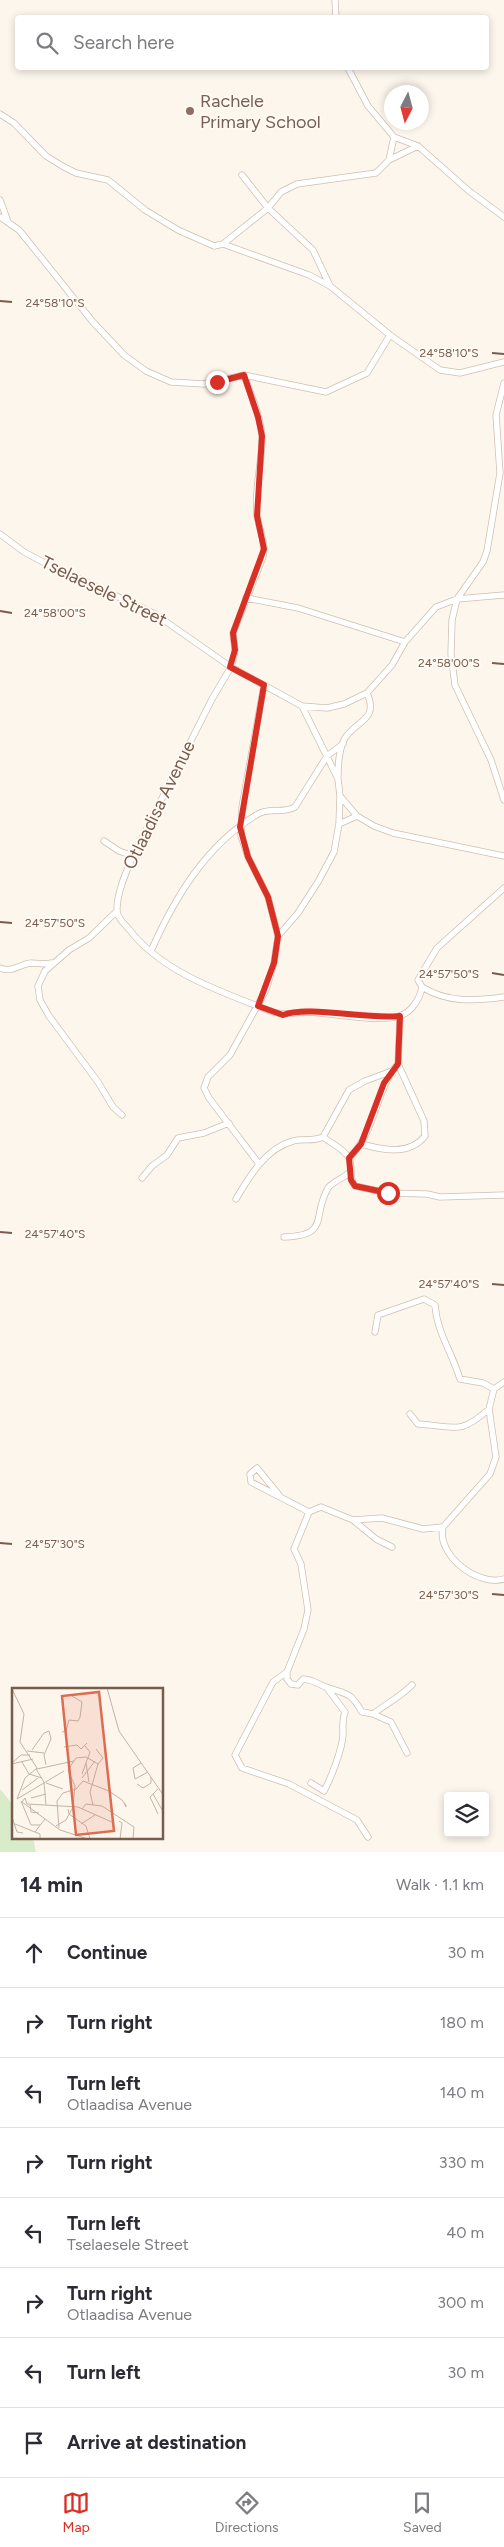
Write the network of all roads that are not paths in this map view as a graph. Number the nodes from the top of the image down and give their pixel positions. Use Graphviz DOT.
graph roads {
  1 [pos="335,0"];
  2 [pos="336,15"];
  3 [pos="349,70"];
  4 [pos="0,114"];
  5 [pos="394,137"];
  6 [pos="418,146"];
  7 [pos="389,160"];
  8 [pos="242,176"];
  9 [pos="0,200"];
  10 [pos="268,208"];
  11 [pos="0,217"];
  12 [pos="504,217"];
  13 [pos="8,222"];
  14 [pos="223,244"];
  15 [pos="330,286"];
  16 [pos="390,335"];
  17 [pos="504,362"];
  18 [pos="244,375"];
  19 [pos="504,383"];
  20 [pos="0,534"];
  21 [pos="504,595"];
  22 [pos="246,598"];
  23 [pos="457,599"];
  24 [pos="405,642"];
  25 [pos="230,667"];
  26 [pos="264,685"];
  27 [pos="367,693"];
  28 [pos="302,706"];
  29 [pos="343,744"];
  30 [pos="327,756"];
  31 [pos="338,779"];
  32 [pos="340,796"];
  33 [pos="504,800"];
  34 [pos="357,816"];
  35 [pos="339,824"];
  36 [pos="240,827"];
  37 [pos="104,840"];
  38 [pos="133,856"];
  39 [pos="504,856"];
  40 [pos="504,888"];
  41 [pos="117,911"];
  42 [pos="278,936"];
  43 [pos="151,951"];
  44 [pos="54,962"];
  45 [pos="0,968"];
  46 [pos="422,987"];
  47 [pos="504,997"];
  48 [pos="258,1006"];
  49 [pos="400,1016"];
  50 [pos="398,1064"];
  51 [pos="392,1070"];
  52 [pos="122,1116"];
  53 [pos="229,1123"];
  54 [pos="323,1137"];
  55 [pos="361,1144"];
  56 [pos="349,1158"];
  57 [pos="259,1164"];
  58 [pos="350,1172"];
  59 [pos="142,1178"];
  60 [pos="504,1195"];
  61 [pos="236,1199"];
  62 [pos="284,1237"];
  63 [pos="375,1332"];
  64 [pos="504,1382"];
  65 [pos="494,1389"];
  66 [pos="489,1409"];
  67 [pos="410,1414"];
  68 [pos="279,1495"];
  69 [pos="309,1512"];
  70 [pos="353,1520"];
  71 [pos="443,1527"];
  72 [pos="392,1547"];
  73 [pos="504,1579"];
  74 [pos="287,1672"];
  75 [pos="412,1685"];
  76 [pos="328,1688"];
  77 [pos="373,1714"];
  78 [pos="407,1753"];
  79 [pos="311,1783"];
  80 [pos="368,1836"];
  1 -- 2 [label="street"];
  3 -- 5 [label="street"];
  4 -- 14 [label="street"];
  5 -- 6 [label="street"];
  5 -- 7 [label="street"];
  6 -- 7 [label="street"];
  6 -- 12 [label="street"];
  7 -- 10 [label="street"];
  8 -- 10 [label="street"];
  9 -- 13 [label="street"];
  10 -- 14 [label="street"];
  10 -- 15 [label="street"];
  11 -- 13 [label="street"];
  13 -- 18 [label="street"];
  14 -- 15 [label="street"];
  15 -- 16 [label="street"];
  16 -- 17 [label="street"];
  16 -- 18 [label="street"];
  18 -- 22 [label="street, Otlaadisa Avenue"];
  19 -- 23 [label="street"];
  20 -- 25 [label="street, Tselaesele Street"];
  21 -- 23 [label="street, Tselaesele Street"];
  22 -- 24 [label="street"];
  22 -- 25 [label="street, Otlaadisa Avenue"];
  23 -- 24 [label="street, Tselaesele Street"];
  23 -- 33 [label="street"];
  24 -- 27 [label="street, Tselaesele Street"];
  25 -- 26 [label="street, Tselaesele Street"];
  25 -- 38 [label="street, Otlaadisa Avenue"];
  26 -- 28 [label="street, Tselaesele Street"];
  26 -- 36 [label="street"];
  27 -- 28 [label="street, Tselaesele Street"];
  27 -- 29 [label="street"];
  28 -- 30 [label="street"];
  29 -- 30 [label="street"];
  29 -- 31 [label="street"];
  30 -- 31 [label="street"];
  30 -- 36 [label="street"];
  31 -- 32 [label="street"];
  32 -- 34 [label="street"];
  32 -- 35 [label="street"];
  34 -- 35 [label="street"];
  34 -- 39 [label="street"];
  35 -- 42 [label="street"];
  36 -- 42 [label="street"];
  36 -- 43 [label="street"];
  37 -- 38 [label="street"];
  38 -- 41 [label="street, Otlaadisa Avenue"];
  40 -- 46 [label="street"];
  41 -- 43 [label="street"];
  41 -- 44 [label="street"];
  42 -- 48 [label="street"];
  43 -- 48 [label="street"];
  44 -- 45 [label="street"];
  44 -- 52 [label="street"];
  46 -- 47 [label="street"];
  46 -- 49 [label="street"];
  48 -- 49 [label="street"];
  48 -- 53 [label="street"];
  49 -- 50 [label="street"];
  50 -- 51 [label="street"];
  50 -- 55 [label="street"];
  51 -- 54 [label="street"];
  51 -- 55 [label="street"];
  53 -- 57 [label="street"];
  53 -- 59 [label="street"];
  54 -- 56 [label="street"];
  54 -- 57 [label="street"];
  55 -- 56 [label="street"];
  56 -- 58 [label="street"];
  57 -- 61 [label="street"];
  58 -- 60 [label="street"];
  58 -- 62 [label="street"];
  63 -- 65 [label="street"];
  64 -- 65 [label="street"];
  65 -- 66 [label="street"];
  66 -- 67 [label="street"];
  66 -- 71 [label="street"];
  68 -- 68 [label="street"];
  68 -- 69 [label="street"];
  69 -- 70 [label="street"];
  69 -- 74 [label="street"];
  70 -- 71 [label="street"];
  70 -- 72 [label="street"];
  71 -- 73 [label="street"];
  74 -- 76 [label="street"];
  74 -- 80 [label="street"];
  75 -- 77 [label="street"];
  76 -- 77 [label="street"];
  76 -- 79 [label="street"];
  77 -- 78 [label="street"];
}
